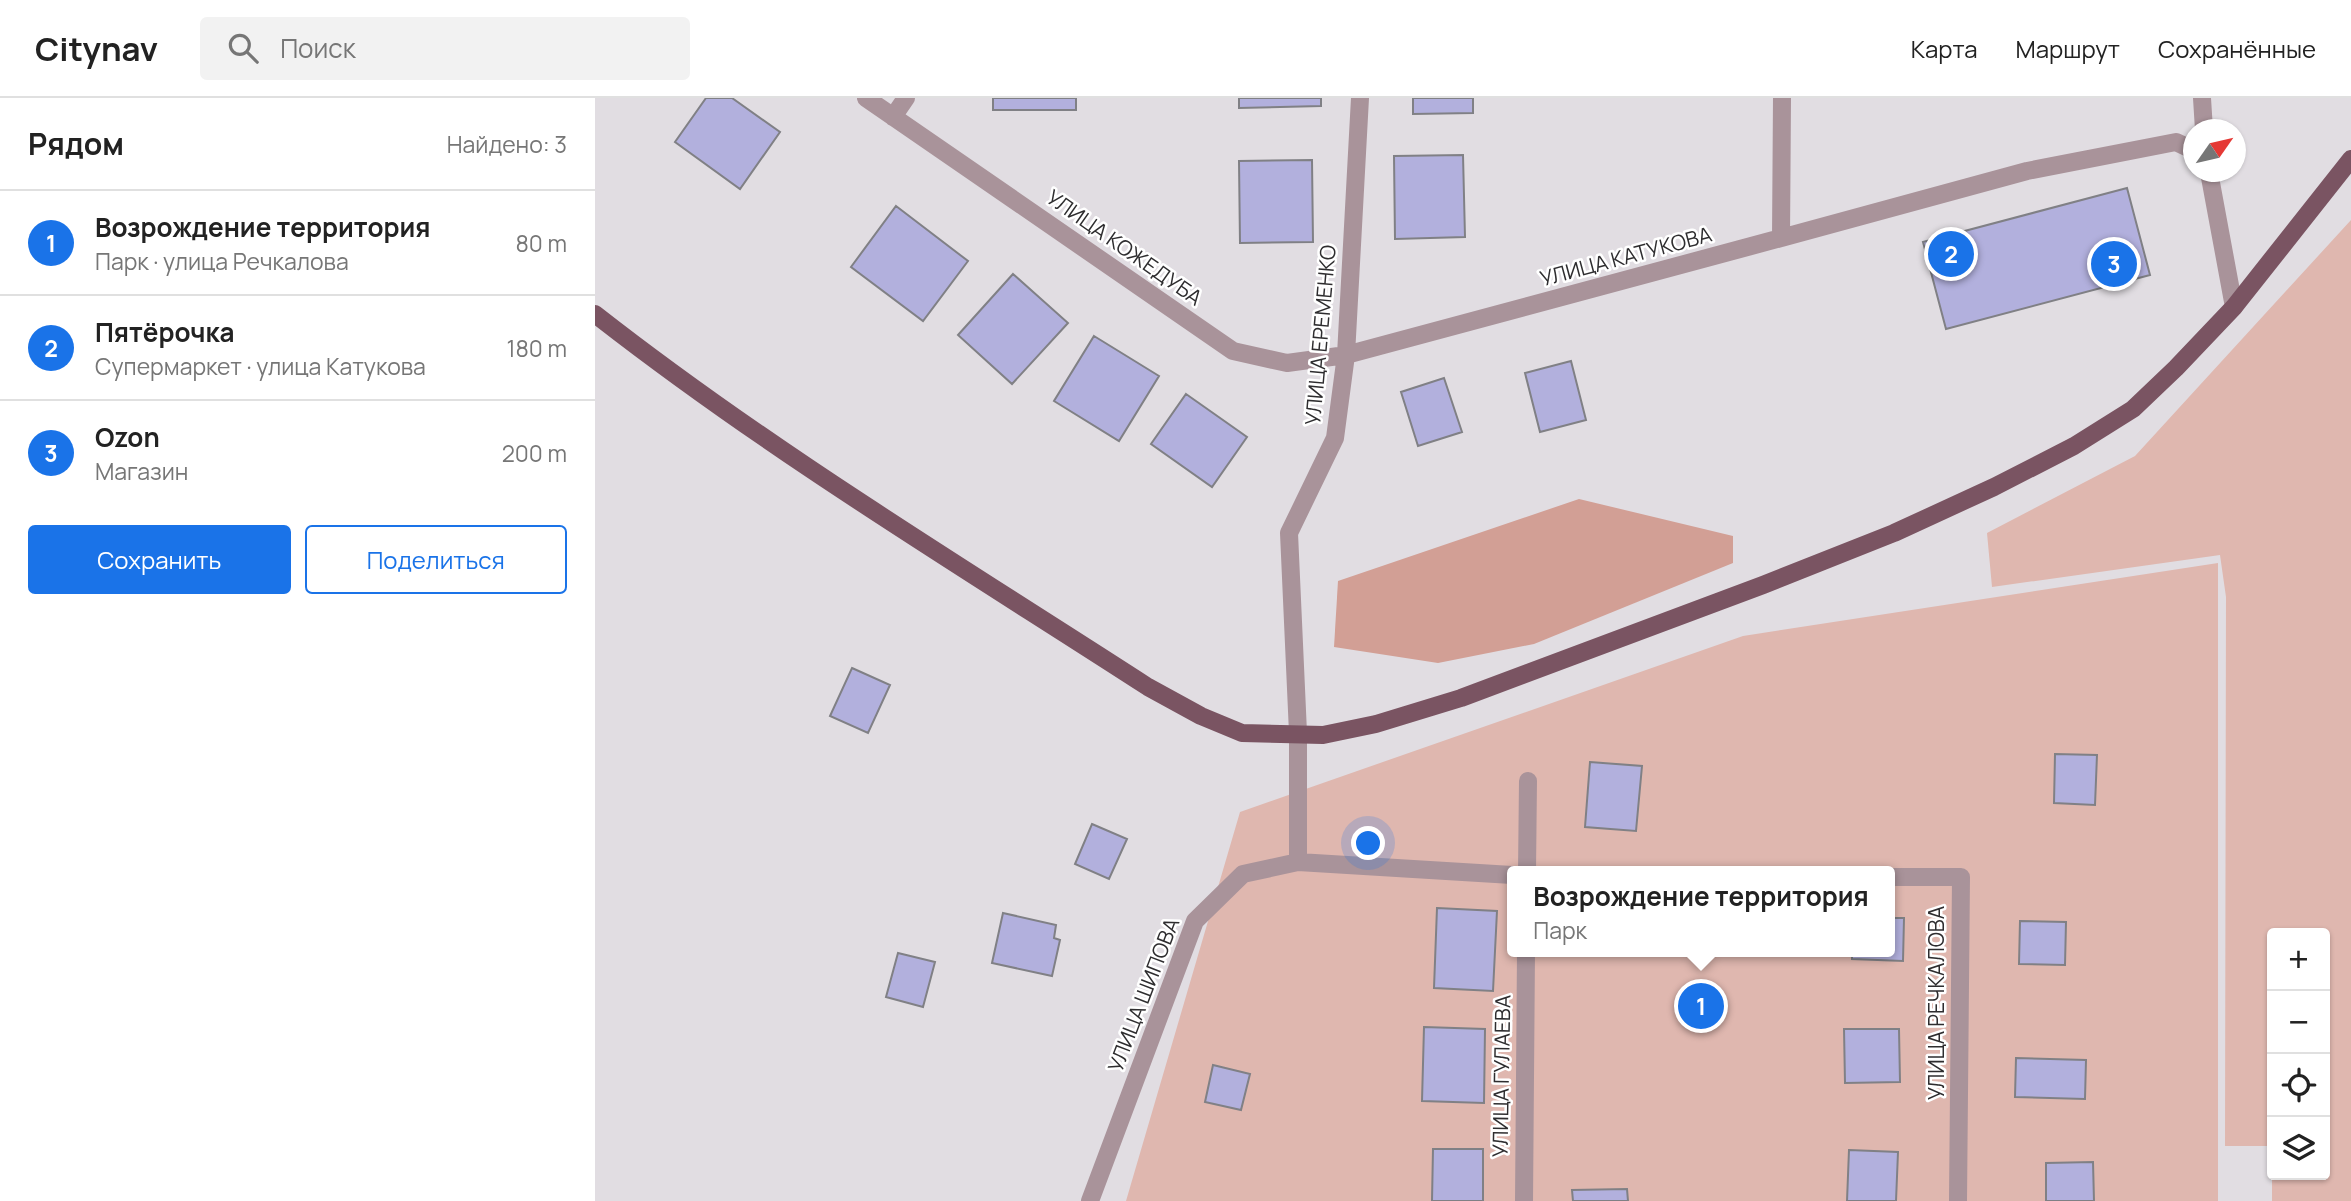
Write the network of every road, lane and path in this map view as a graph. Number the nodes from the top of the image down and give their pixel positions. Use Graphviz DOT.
graph roads {
  1 [pos="866,98"];
  2 [pos="906,98"];
  3 [pos="1360,98"];
  4 [pos="1782,98"];
  5 [pos="2202,98"];
  6 [pos="893,117"];
  7 [pos="2203,119"];
  8 [pos="2183,145"];
  9 [pos="2351,159"];
  10 [pos="2211,182"];
  11 [pos="1781,238"];
  12 [pos="2234,307"];
  13 [pos="595,314"];
  14 [pos="1346,355"];
  15 [pos="1298,733"];
  16 [pos="1528,781"];
  17 [pos="1298,862"];
  18 [pos="1527,866"];
  19 [pos="1507,875"];
  20 [pos="1895,877"];
  21 [pos="1526,957"];
  22 [pos="1090,1201"];
  23 [pos="1524,1201"];
  24 [pos="1958,1201"];
  1 -- 6 [label="street, УЛИЦА КОЖЕДУБА"];
  2 -- 6 [label="street"];
  3 -- 14 [label="street, УЛИЦА ЕРЕМЕНКО"];
  4 -- 11 [label="street"];
  5 -- 7 [label="street"];
  6 -- 14 [label="street, УЛИЦА КОЖЕДУБА"];
  8 -- 11 [label="street, УЛИЦА КАТУКОВА"];
  9 -- 12 [label="main road"];
  10 -- 12 [label="street"];
  11 -- 14 [label="street, УЛИЦА КАТУКОВА"];
  12 -- 15 [label="main road"];
  13 -- 15 [label="main road"];
  14 -- 15 [label="street, УЛИЦА ЕРЕМЕНКО"];
  15 -- 17 [label="street"];
  16 -- 18 [label="street"];
  17 -- 19 [label="street"];
  17 -- 22 [label="street, УЛИЦА ШИПОВА"];
  20 -- 24 [label="street, УЛИЦА РЕЧКАЛОВА"];
  21 -- 23 [label="street, УЛИЦА ГУЛАЕВА"];
}
